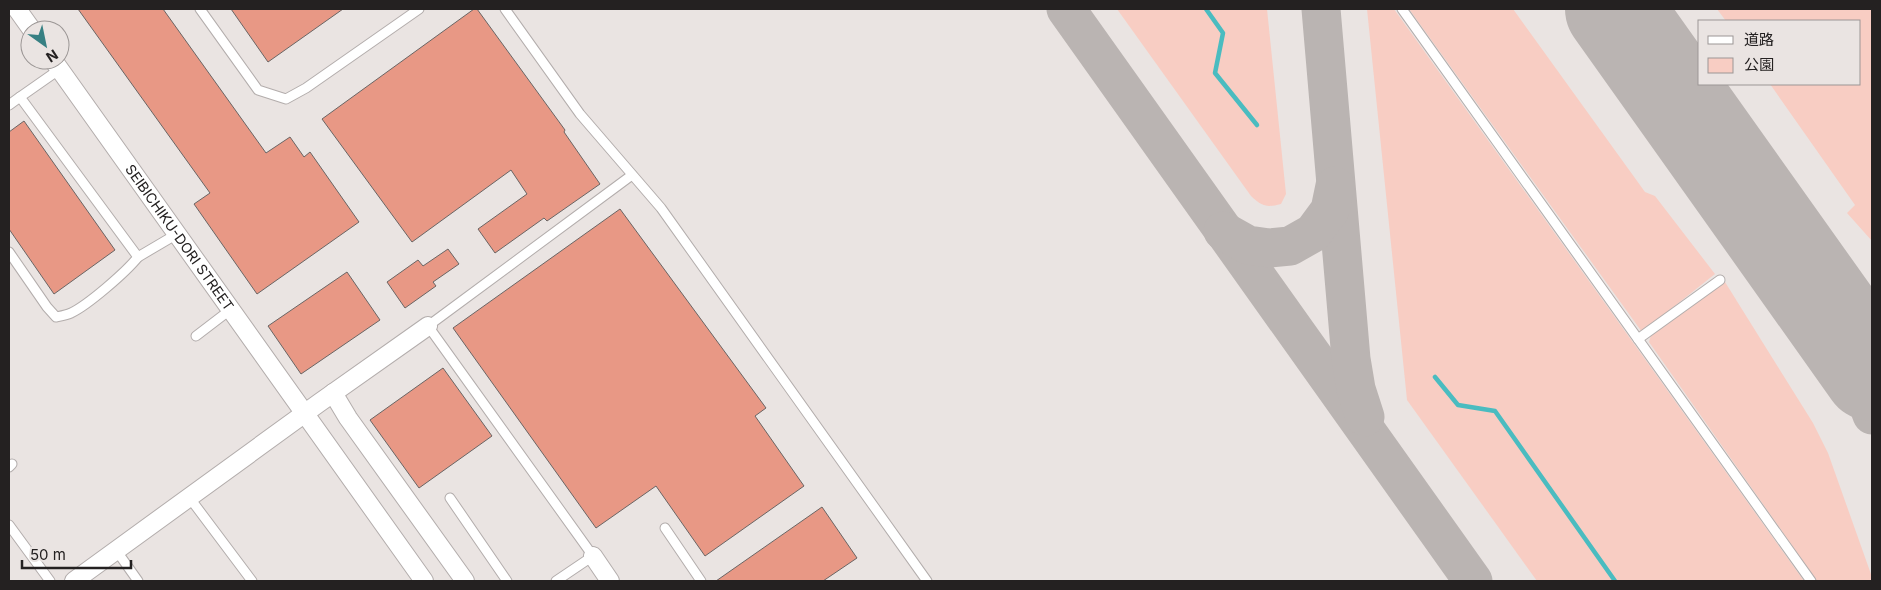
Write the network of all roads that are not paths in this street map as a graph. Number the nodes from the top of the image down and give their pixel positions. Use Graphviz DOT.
graph roads {
  1 [pos="16,9"];
  2 [pos="200,9"];
  3 [pos="419,9"];
  4 [pos="505,9"];
  5 [pos="1402,9"];
  6 [pos="24,20"];
  7 [pos="51,70"];
  8 [pos="61,70"];
  9 [pos="20,97"];
  10 [pos="9,105"];
  11 [pos="632,175"];
  12 [pos="178,234"];
  13 [pos="9,252"];
  14 [pos="138,258"];
  15 [pos="1720,280"];
  16 [pos="230,310"];
  17 [pos="428,326"];
  18 [pos="196,336"];
  19 [pos="1638,339"];
  20 [pos="333,393"];
  21 [pos="304,414"];
  22 [pos="189,497"];
  23 [pos="450,498"];
  24 [pos="9,526"];
  25 [pos="665,528"];
  26 [pos="116,550"];
  27 [pos="593,556"];
  28 [pos="50,581"];
  29 [pos="74,581"];
  30 [pos="138,581"];
  31 [pos="252,581"];
  32 [pos="424,581"];
  33 [pos="465,581"];
  34 [pos="507,581"];
  35 [pos="556,581"];
  36 [pos="610,581"];
  37 [pos="700,581"];
  38 [pos="927,581"];
  39 [pos="1811,581"];
  1 -- 6 [label="street"];
  2 -- 3 [label="lane"];
  4 -- 11 [label="lane"];
  5 -- 19 [label="lane"];
  7 -- 9 [label="lane"];
  8 -- 12 [label="street, SEIBICHIKU-DORI STREET"];
  9 -- 10 [label="lane"];
  9 -- 14 [label="lane"];
  11 -- 17 [label="lane"];
  11 -- 38 [label="lane"];
  12 -- 14 [label="lane"];
  12 -- 16 [label="street, SEIBICHIKU-DORI STREET"];
  13 -- 14 [label="lane"];
  15 -- 19 [label="lane"];
  16 -- 18 [label="lane"];
  16 -- 21 [label="street, SEIBICHIKU-DORI STREET"];
  17 -- 20 [label="street"];
  17 -- 27 [label="lane"];
  19 -- 39 [label="lane"];
  20 -- 21 [label="street"];
  20 -- 33 [label="street"];
  21 -- 22 [label="street"];
  21 -- 32 [label="street, SEIBICHIKU-DORI STREET"];
  22 -- 26 [label="street"];
  22 -- 31 [label="lane"];
  23 -- 34 [label="lane"];
  24 -- 28 [label="lane"];
  25 -- 37 [label="lane"];
  26 -- 29 [label="street"];
  26 -- 30 [label="lane"];
  27 -- 35 [label="lane"];
  27 -- 36 [label="street"];
}
